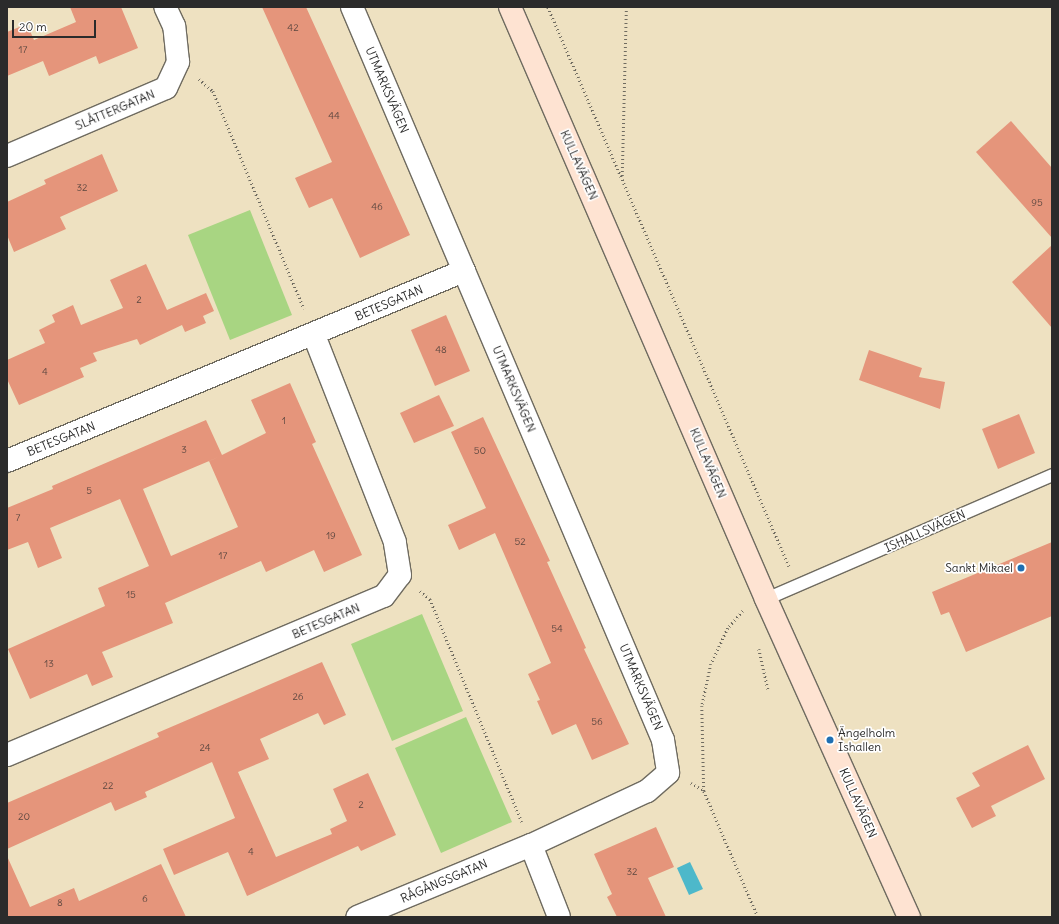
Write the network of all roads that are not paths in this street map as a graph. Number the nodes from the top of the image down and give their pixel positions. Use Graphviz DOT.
graph roads {
  1 [pos="165,7"];
  2 [pos="352,7"];
  3 [pos="510,7"];
  4 [pos="7,156"];
  5 [pos="464,271"];
  6 [pos="314,334"];
  7 [pos="7,461"];
  8 [pos="1052,475"];
  9 [pos="766,599"];
  10 [pos="7,755"];
  11 [pos="668,773"];
  12 [pos="531,845"];
  13 [pos="357,917"];
  14 [pos="559,917"];
  15 [pos="909,917"];
  1 -- 4 [label="street, SLÅTTERGATAN"];
  2 -- 5 [label="street, UTMARKSVÄGEN"];
  3 -- 9 [label="street, KULLAVÄGEN"];
  5 -- 6 [label="street, BETESGATAN"];
  5 -- 11 [label="street, UTMARKSVÄGEN"];
  6 -- 7 [label="street, BETESGATAN"];
  6 -- 10 [label="street, BETESGATAN"];
  8 -- 9 [label="lane, ISHALLSVÄGEN"];
  9 -- 15 [label="street, KULLAVÄGEN"];
  11 -- 12 [label="street, RÅGÅNGSGATAN"];
  12 -- 13 [label="street, RÅGÅNGSGATAN"];
  12 -- 14 [label="street"];
}
